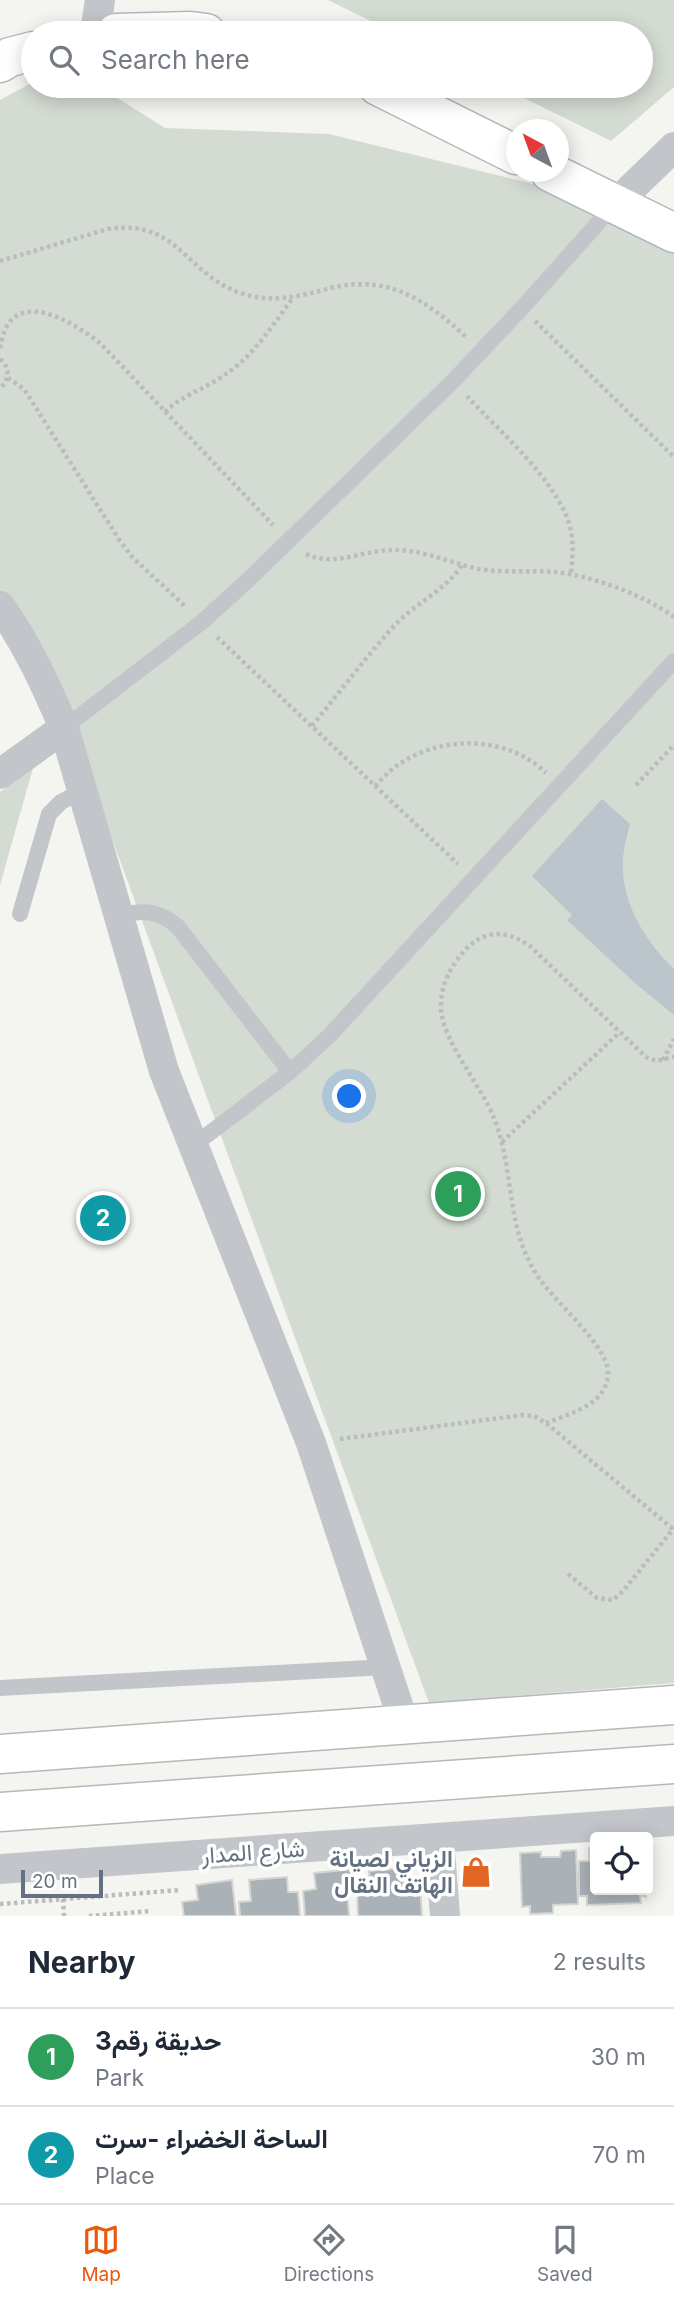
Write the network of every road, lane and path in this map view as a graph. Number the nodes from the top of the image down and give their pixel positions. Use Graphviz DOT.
graph roads {
  1 [pos="100,0"];
  2 [pos="97,21"];
  3 [pos="21,55"];
  4 [pos="0,63"];
  5 [pos="403,98"];
  6 [pos="674,147"];
  7 [pos="506,150"];
  8 [pos="569,181"];
  9 [pos="615,204"];
  10 [pos="674,233"];
  11 [pos="0,261"];
  12 [pos="293,298"];
  13 [pos="522,308"];
  14 [pos="482,351"];
  15 [pos="0,359"];
  16 [pos="8,378"];
  17 [pos="453,381"];
  18 [pos="0,388"];
  19 [pos="165,412"];
  20 [pos="674,457"];
  21 [pos="462,565"];
  22 [pos="571,574"];
  23 [pos="0,606"];
  24 [pos="202,622"];
  25 [pos="674,661"];
  26 [pos="312,726"];
  27 [pos="64,727"];
  28 [pos="674,745"];
  29 [pos="0,774"];
  30 [pos="636,785"];
  31 [pos="375,786"];
  32 [pos="559,786"];
  33 [pos="83,790"];
  34 [pos="474,879"];
  35 [pos="20,914"];
  36 [pos="120,917"];
  37 [pos="620,1032"];
  38 [pos="674,1039"];
  39 [pos="674,1057"];
  40 [pos="663,1060"];
  41 [pos="290,1072"];
  42 [pos="502,1142"];
  43 [pos="194,1145"];
  44 [pos="547,1423"];
  45 [pos="312,1443"];
  46 [pos="674,1528"];
  47 [pos="568,1574"];
  48 [pos="386,1667"];
  49 [pos="0,1688"];
  50 [pos="674,1705"];
  51 [pos="404,1723"];
  52 [pos="0,1754"];
  53 [pos="674,1764"];
  54 [pos="0,1812"];
  55 [pos="674,1821"];
  56 [pos="439,1838"];
  57 [pos="0,1869"];
  58 [pos="181,1889"];
  59 [pos="63,1899"];
  60 [pos="0,1904"];
  61 [pos="151,1911"];
  62 [pos="125,1915"];
  63 [pos="64,1916"];
  64 [pos="89,1916"];
  65 [pos="445,1916"];
  1 -- 2 [label="street"];
  3 -- 4 [label="main road"];
  5 -- 7 [label="main road"];
  6 -- 9 [label="street"];
  8 -- 9 [label="main road"];
  9 -- 10 [label="main road"];
  9 -- 13 [label="lane"];
  11 -- 12 [label="path"];
  12 -- 14 [label="path"];
  12 -- 19 [label="path"];
  13 -- 14 [label="lane"];
  13 -- 20 [label="path"];
  14 -- 17 [label="lane"];
  15 -- 16 [label="path"];
  16 -- 18 [label="path"];
  16 -- 24 [label="path"];
  17 -- 22 [label="path"];
  17 -- 24 [label="lane"];
  21 -- 26 [label="path"];
  23 -- 27 [label="street"];
  24 -- 26 [label="path"];
  24 -- 27 [label="lane"];
  25 -- 32 [label="lane"];
  26 -- 31 [label="path"];
  27 -- 29 [label="street"];
  27 -- 33 [label="street"];
  28 -- 30 [label="path"];
  31 -- 32 [label="path"];
  31 -- 34 [label="path"];
  32 -- 34 [label="lane"];
  33 -- 35 [label="lane"];
  33 -- 36 [label="street"];
  34 -- 41 [label="lane"];
  36 -- 41 [label="lane"];
  36 -- 43 [label="street"];
  37 -- 40 [label="path"];
  37 -- 42 [label="path"];
  37 -- 42 [label="path"];
  38 -- 40 [label="path"];
  39 -- 40 [label="path"];
  41 -- 43 [label="lane"];
  42 -- 44 [label="path"];
  43 -- 45 [label="street"];
  44 -- 45 [label="path"];
  44 -- 46 [label="path"];
  45 -- 48 [label="street"];
  46 -- 47 [label="path"];
  48 -- 49 [label="lane"];
  48 -- 51 [label="street"];
  50 -- 51 [label="main road"];
  51 -- 52 [label="main road"];
  53 -- 54 [label="main road"];
  55 -- 56 [label="street, شارع المدار"];
  56 -- 57 [label="street, شارع المدار"];
  56 -- 65 [label="street"];
  58 -- 59 [label="path"];
  59 -- 60 [label="path"];
  59 -- 63 [label="path"];
  61 -- 62 [label="path"];
  62 -- 64 [label="path"];
}
